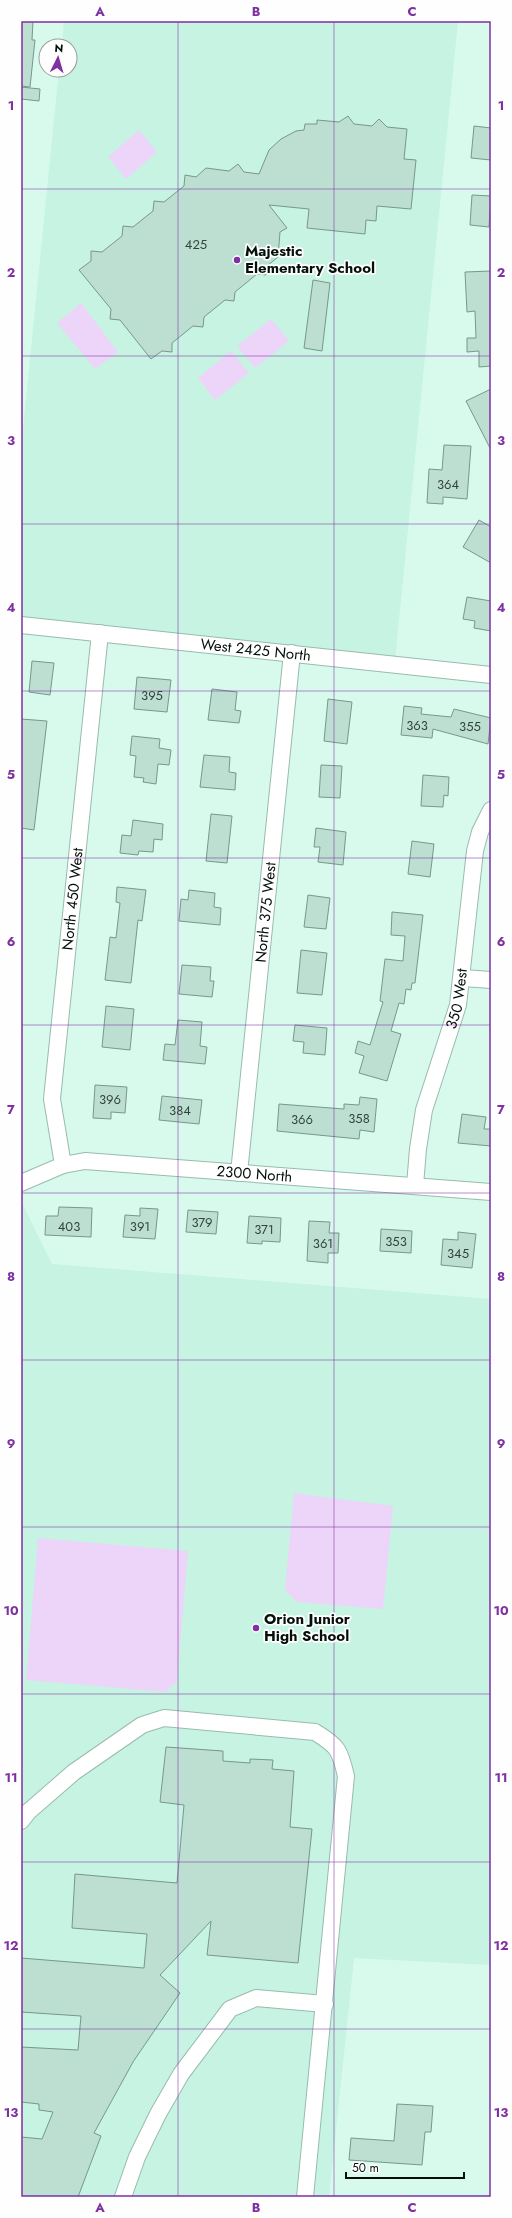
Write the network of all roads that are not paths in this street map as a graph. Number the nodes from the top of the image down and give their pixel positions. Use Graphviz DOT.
graph roads {
  1 [pos="21,625"];
  2 [pos="100,633"];
  3 [pos="292,653"];
  4 [pos="491,675"];
  5 [pos="491,810"];
  6 [pos="463,978"];
  7 [pos="491,980"];
  8 [pos="63,1165"];
  9 [pos="239,1173"];
  10 [pos="21,1183"];
  11 [pos="415,1185"];
  12 [pos="491,1192"];
  13 [pos="21,1820"];
  14 [pos="325,2004"];
  15 [pos="123,2197"];
  16 [pos="305,2197"];
  1 -- 2 [label="street, West 2425 North"];
  2 -- 3 [label="street, West 2425 North"];
  2 -- 8 [label="street, North 450 West"];
  3 -- 4 [label="street, West 2425 North"];
  3 -- 9 [label="street, North 375 West"];
  5 -- 6 [label="street, 350 West"];
  6 -- 7 [label="street"];
  6 -- 11 [label="street, 350 West"];
  8 -- 9 [label="street, 2300 North"];
  8 -- 10 [label="street, 2300 North"];
  9 -- 11 [label="street, 2300 North"];
  11 -- 12 [label="street, 2300 North"];
  13 -- 14 [label="street"];
  14 -- 15 [label="street"];
  14 -- 16 [label="street"];
}
